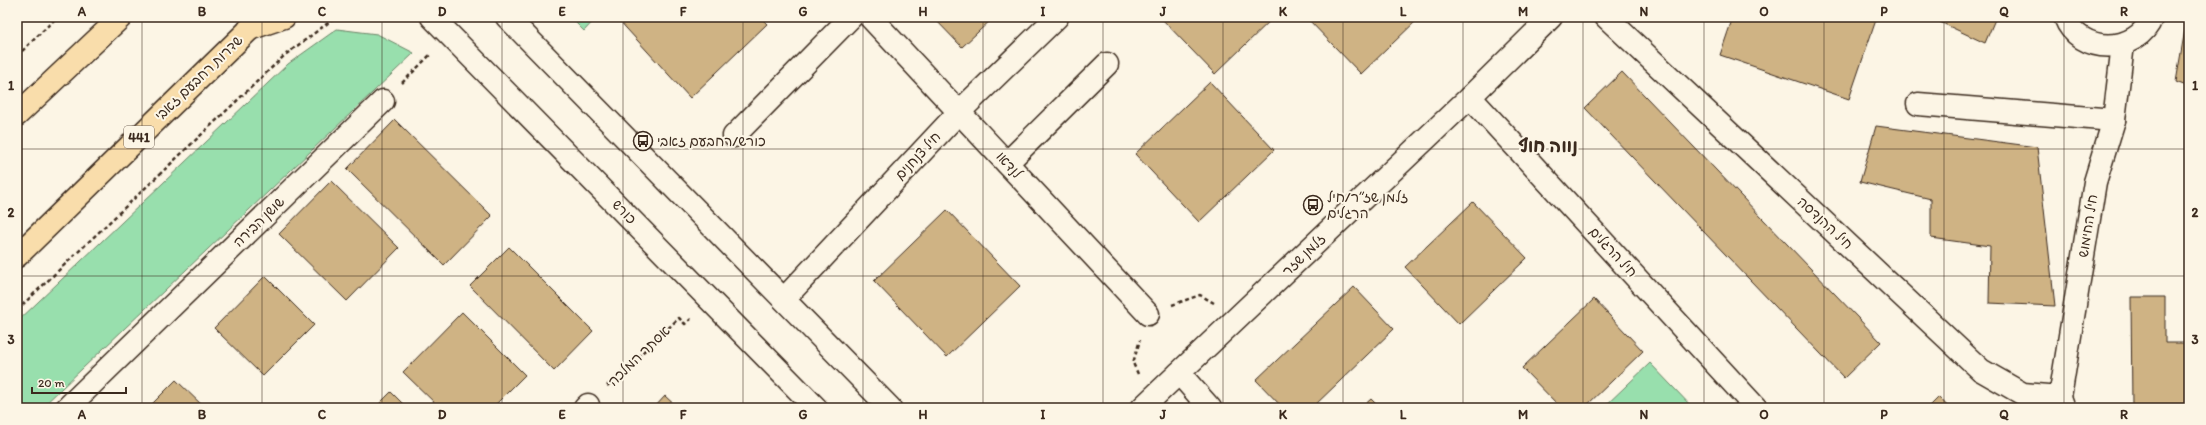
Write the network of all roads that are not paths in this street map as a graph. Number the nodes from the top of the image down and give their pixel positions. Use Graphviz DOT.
graph roads {
  1 [pos="121,17"];
  2 [pos="284,17"];
  3 [pos="432,17"];
  4 [pos="507,17"];
  5 [pos="851,17"];
  6 [pos="870,17"];
  7 [pos="1057,17"];
  8 [pos="1551,17"];
  9 [pos="1606,17"];
  10 [pos="2065,17"];
  11 [pos="2152,17"];
  12 [pos="255,23"];
  13 [pos="2123,44"];
  14 [pos="1107,64"];
  15 [pos="1470,97"];
  16 [pos="383,101"];
  17 [pos="1918,104"];
  18 [pos="960,111"];
  19 [pos="17,115"];
  20 [pos="2114,120"];
  21 [pos="734,136"];
  22 [pos="1008,163"];
  23 [pos="17,256"];
  24 [pos="784,299"];
  25 [pos="1148,314"];
  26 [pos="1179,373"];
  27 [pos="2062,403"];
  28 [pos="1147,404"];
  29 [pos="67,408"];
  30 [pos="816,408"];
  31 [pos="890,408"];
  32 [pos="1210,408"];
  33 [pos="1756,408"];
  1 -- 19 [label="main road"];
  2 -- 12 [label="main road"];
  3 -- 30 [label="street, כורש"];
  4 -- 24 [label="street"];
  5 -- 21 [label="street"];
  6 -- 18 [label="street, לנדאו"];
  7 -- 18 [label="street, חיל צנחנים"];
  8 -- 15 [label="street, זלמן שזר"];
  9 -- 27 [label="street, חיל ההנדסה"];
  10 -- 13 [label="street"];
  11 -- 13 [label="street"];
  12 -- 23 [label="main road, שדרות רחבעם זאבי / 441"];
  13 -- 20 [label="street, חיל החימוש"];
  14 -- 22 [label="street"];
  15 -- 26 [label="street, זלמן שזר"];
  15 -- 33 [label="street, חיל הרגלים"];
  16 -- 29 [label="street, שושן הבירה"];
  17 -- 20 [label="street"];
  18 -- 22 [label="street, לנדאו"];
  18 -- 24 [label="street, חיל צנחנים"];
  20 -- 27 [label="street, חיל החימוש"];
  22 -- 25 [label="street, לנדאו"];
  24 -- 31 [label="street"];
  26 -- 28 [label="street, זלמן שזר"];
  26 -- 32 [label="street"];
}
